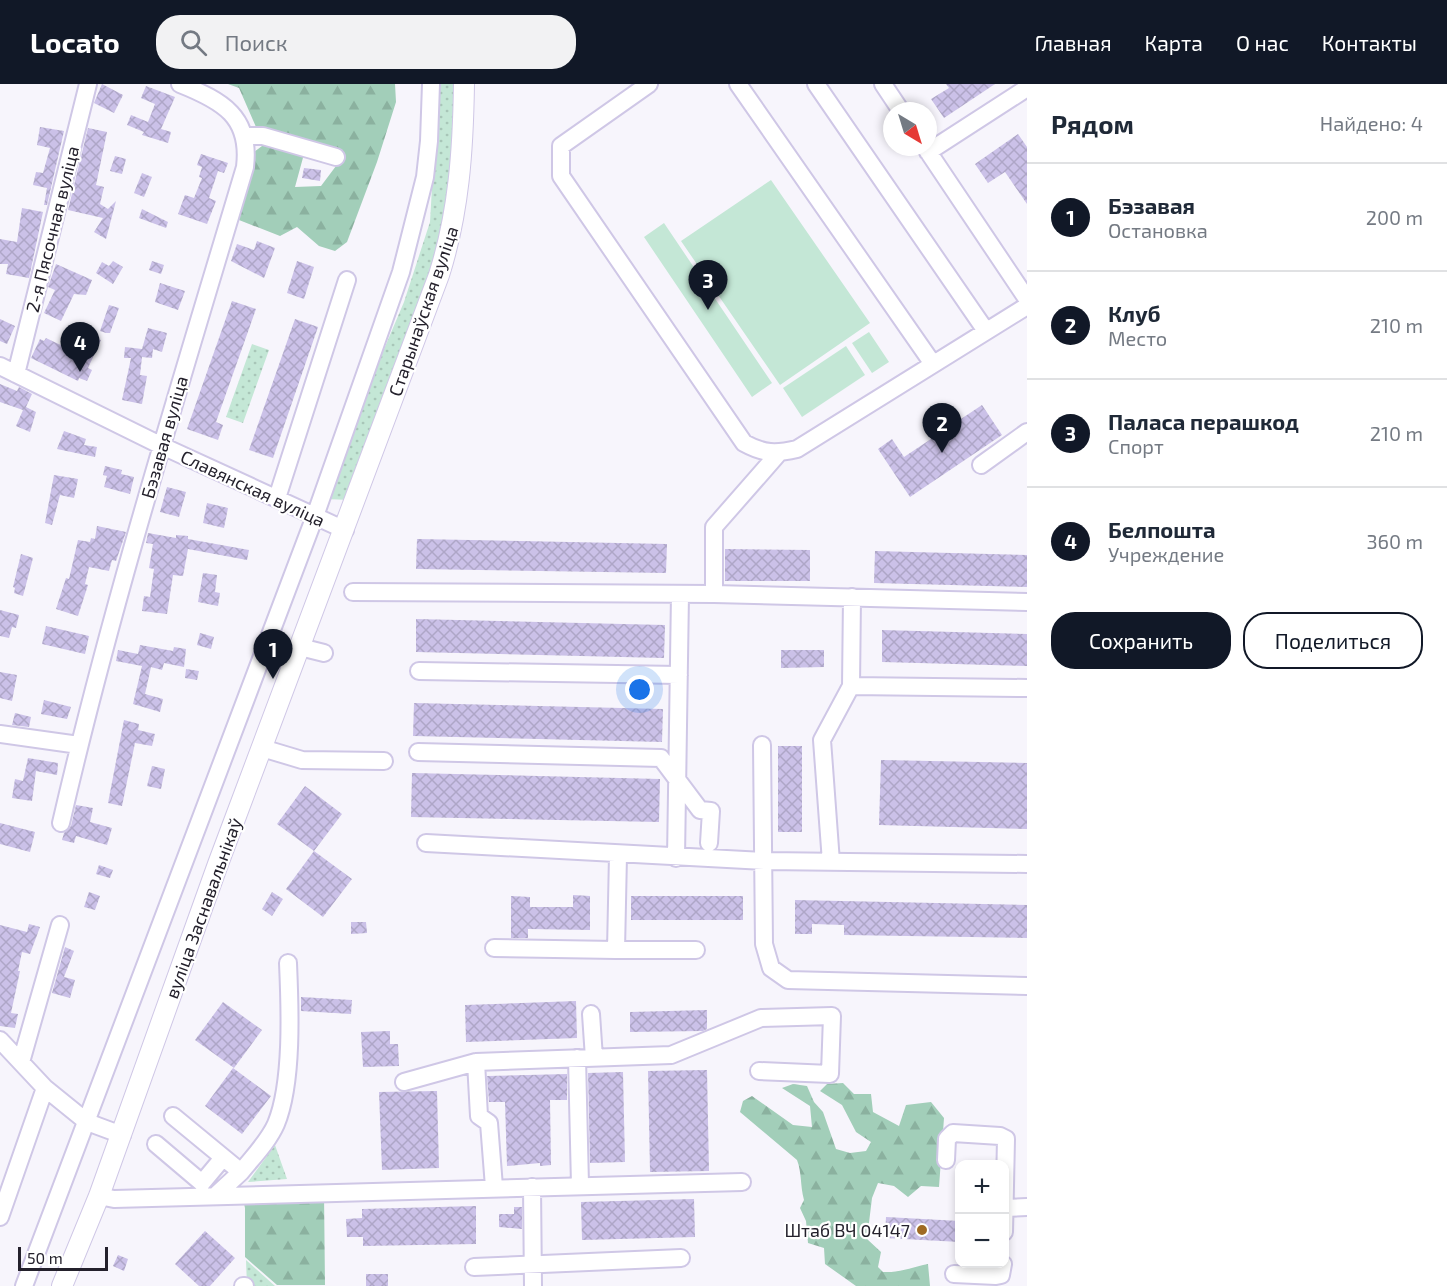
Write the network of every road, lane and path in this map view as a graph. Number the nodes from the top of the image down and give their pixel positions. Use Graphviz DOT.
graph roads {
  1 [pos="88,84"];
  2 [pos="180,84"];
  3 [pos="431,84"];
  4 [pos="464,84"];
  5 [pos="649,84"];
  6 [pos="738,84"];
  7 [pos="816,84"];
  8 [pos="883,84"];
  9 [pos="1027,88"];
  10 [pos="895,102"];
  11 [pos="246,136"];
  12 [pos="937,142"];
  13 [pos="931,156"];
  14 [pos="336,157"];
  15 [pos="347,279"];
  16 [pos="1027,299"];
  17 [pos="1027,306"];
  18 [pos="986,331"];
  19 [pos="933,364"];
  20 [pos="0,366"];
  21 [pos="16,374"];
  22 [pos="1027,432"];
  23 [pos="160,445"];
  24 [pos="778,454"];
  25 [pos="981,465"];
  26 [pos="276,498"];
  27 [pos="315,516"];
  28 [pos="345,530"];
  29 [pos="353,592"];
  30 [pos="680,594"];
  31 [pos="714,594"];
  32 [pos="852,597"];
  33 [pos="1027,602"];
  34 [pos="300,647"];
  35 [pos="324,653"];
  36 [pos="419,671"];
  37 [pos="679,675"];
  38 [pos="850,686"];
  39 [pos="1027,688"];
  40 [pos="0,734"];
  41 [pos="79,745"];
  42 [pos="762,745"];
  43 [pos="262,748"];
  44 [pos="418,752"];
  45 [pos="384,760"];
  46 [pos="676,778"];
  47 [pos="61,823"];
  48 [pos="426,843"];
  49 [pos="709,843"];
  50 [pos="618,855"];
  51 [pos="676,858"];
  52 [pos="765,861"];
  53 [pos="831,862"];
  54 [pos="1027,864"];
  55 [pos="60,925"];
  56 [pos="494,948"];
  57 [pos="616,950"];
  58 [pos="696,950"];
  59 [pos="288,963"];
  60 [pos="1027,986"];
  61 [pos="591,1014"];
  62 [pos="0,1040"];
  63 [pos="586,1058"];
  64 [pos="21,1062"];
  65 [pos="476,1062"];
  66 [pos="759,1071"];
  67 [pos="404,1082"];
  68 [pos="45,1089"];
  69 [pos="173,1116"];
  70 [pos="87,1122"];
  71 [pos="122,1135"];
  72 [pos="156,1144"];
  73 [pos="222,1159"];
  74 [pos="946,1160"];
  75 [pos="1006,1160"];
  76 [pos="241,1172"];
  77 [pos="742,1182"];
  78 [pos="580,1185"];
  79 [pos="494,1187"];
  80 [pos="532,1187"];
  81 [pos="99,1196"];
  82 [pos="215,1196"];
  83 [pos="1027,1207"];
  84 [pos="1009,1208"];
  85 [pos="0,1217"];
  86 [pos="681,1258"];
  87 [pos="531,1264"];
  88 [pos="474,1267"];
  89 [pos="1003,1268"];
  90 [pos="954,1274"];
  91 [pos="24,1286"];
  92 [pos="62,1286"];
  93 [pos="533,1286"];
  1 -- 21 [label="street, 2-я Пясочная вуліца"];
  2 -- 11 [label="street"];
  3 -- 27 [label="street"];
  4 -- 28 [label="main road, Старынаўская вуліца"];
  5 -- 24 [label="street"];
  6 -- 19 [label="street"];
  7 -- 18 [label="street"];
  8 -- 10 [label="street"];
  9 -- 12 [label="street"];
  11 -- 14 [label="street"];
  11 -- 23 [label="street, Бэзавая вуліца"];
  13 -- 16 [label="street"];
  15 -- 26 [label="street"];
  17 -- 18 [label="street"];
  18 -- 19 [label="street"];
  19 -- 24 [label="street"];
  20 -- 21 [label="street, Славянская вуліца"];
  21 -- 23 [label="street, Славянская вуліца"];
  22 -- 25 [label="street"];
  23 -- 26 [label="street, Славянская вуліца"];
  23 -- 41 [label="street, Бэзавая вуліца"];
  24 -- 31 [label="street"];
  26 -- 27 [label="street, Славянская вуліца"];
  27 -- 28 [label="street, Славянская вуліца"];
  27 -- 70 [label="street"];
  28 -- 34 [label="main road, вуліца Заснавальнікаў"];
  29 -- 30 [label="street"];
  30 -- 31 [label="street"];
  30 -- 37 [label="street"];
  31 -- 32 [label="street"];
  32 -- 33 [label="street"];
  32 -- 38 [label="street"];
  34 -- 35 [label="street"];
  34 -- 43 [label="main road, вуліца Заснавальнікаў"];
  36 -- 37 [label="street"];
  37 -- 46 [label="street"];
  38 -- 39 [label="street"];
  38 -- 53 [label="street"];
  40 -- 41 [label="street"];
  41 -- 47 [label="street, Бэзавая вуліца"];
  42 -- 52 [label="street"];
  43 -- 45 [label="street"];
  43 -- 71 [label="main road, вуліца Заснавальнікаў"];
  44 -- 46 [label="street"];
  46 -- 49 [label="street"];
  46 -- 51 [label="street"];
  48 -- 50 [label="street"];
  50 -- 51 [label="street"];
  50 -- 57 [label="street"];
  51 -- 52 [label="street"];
  52 -- 53 [label="street"];
  52 -- 60 [label="street"];
  53 -- 54 [label="street"];
  55 -- 64 [label="street"];
  56 -- 57 [label="street"];
  57 -- 58 [label="street"];
  59 -- 76 [label="street"];
  61 -- 63 [label="street"];
  62 -- 64 [label="street"];
  63 -- 65 [label="street"];
  63 -- 66 [label="street"];
  63 -- 78 [label="street"];
  64 -- 68 [label="street"];
  65 -- 67 [label="street"];
  65 -- 79 [label="street"];
  68 -- 70 [label="street"];
  68 -- 85 [label="street"];
  69 -- 73 [label="street"];
  70 -- 71 [label="street"];
  70 -- 91 [label="street"];
  71 -- 81 [label="main road, вуліца Заснавальнікаў"];
  72 -- 73 [label="street"];
  73 -- 76 [label="street"];
  74 -- 75 [label="street"];
  76 -- 82 [label="street"];
  77 -- 78 [label="street"];
  78 -- 80 [label="street"];
  79 -- 80 [label="street"];
  79 -- 82 [label="street"];
  80 -- 87 [label="street"];
  81 -- 82 [label="street"];
  81 -- 92 [label="main road, вуліца Заснавальнікаў"];
  83 -- 84 [label="street"];
  86 -- 87 [label="street"];
  87 -- 88 [label="street"];
  87 -- 93 [label="street"];
  89 -- 90 [label="street"];
}
